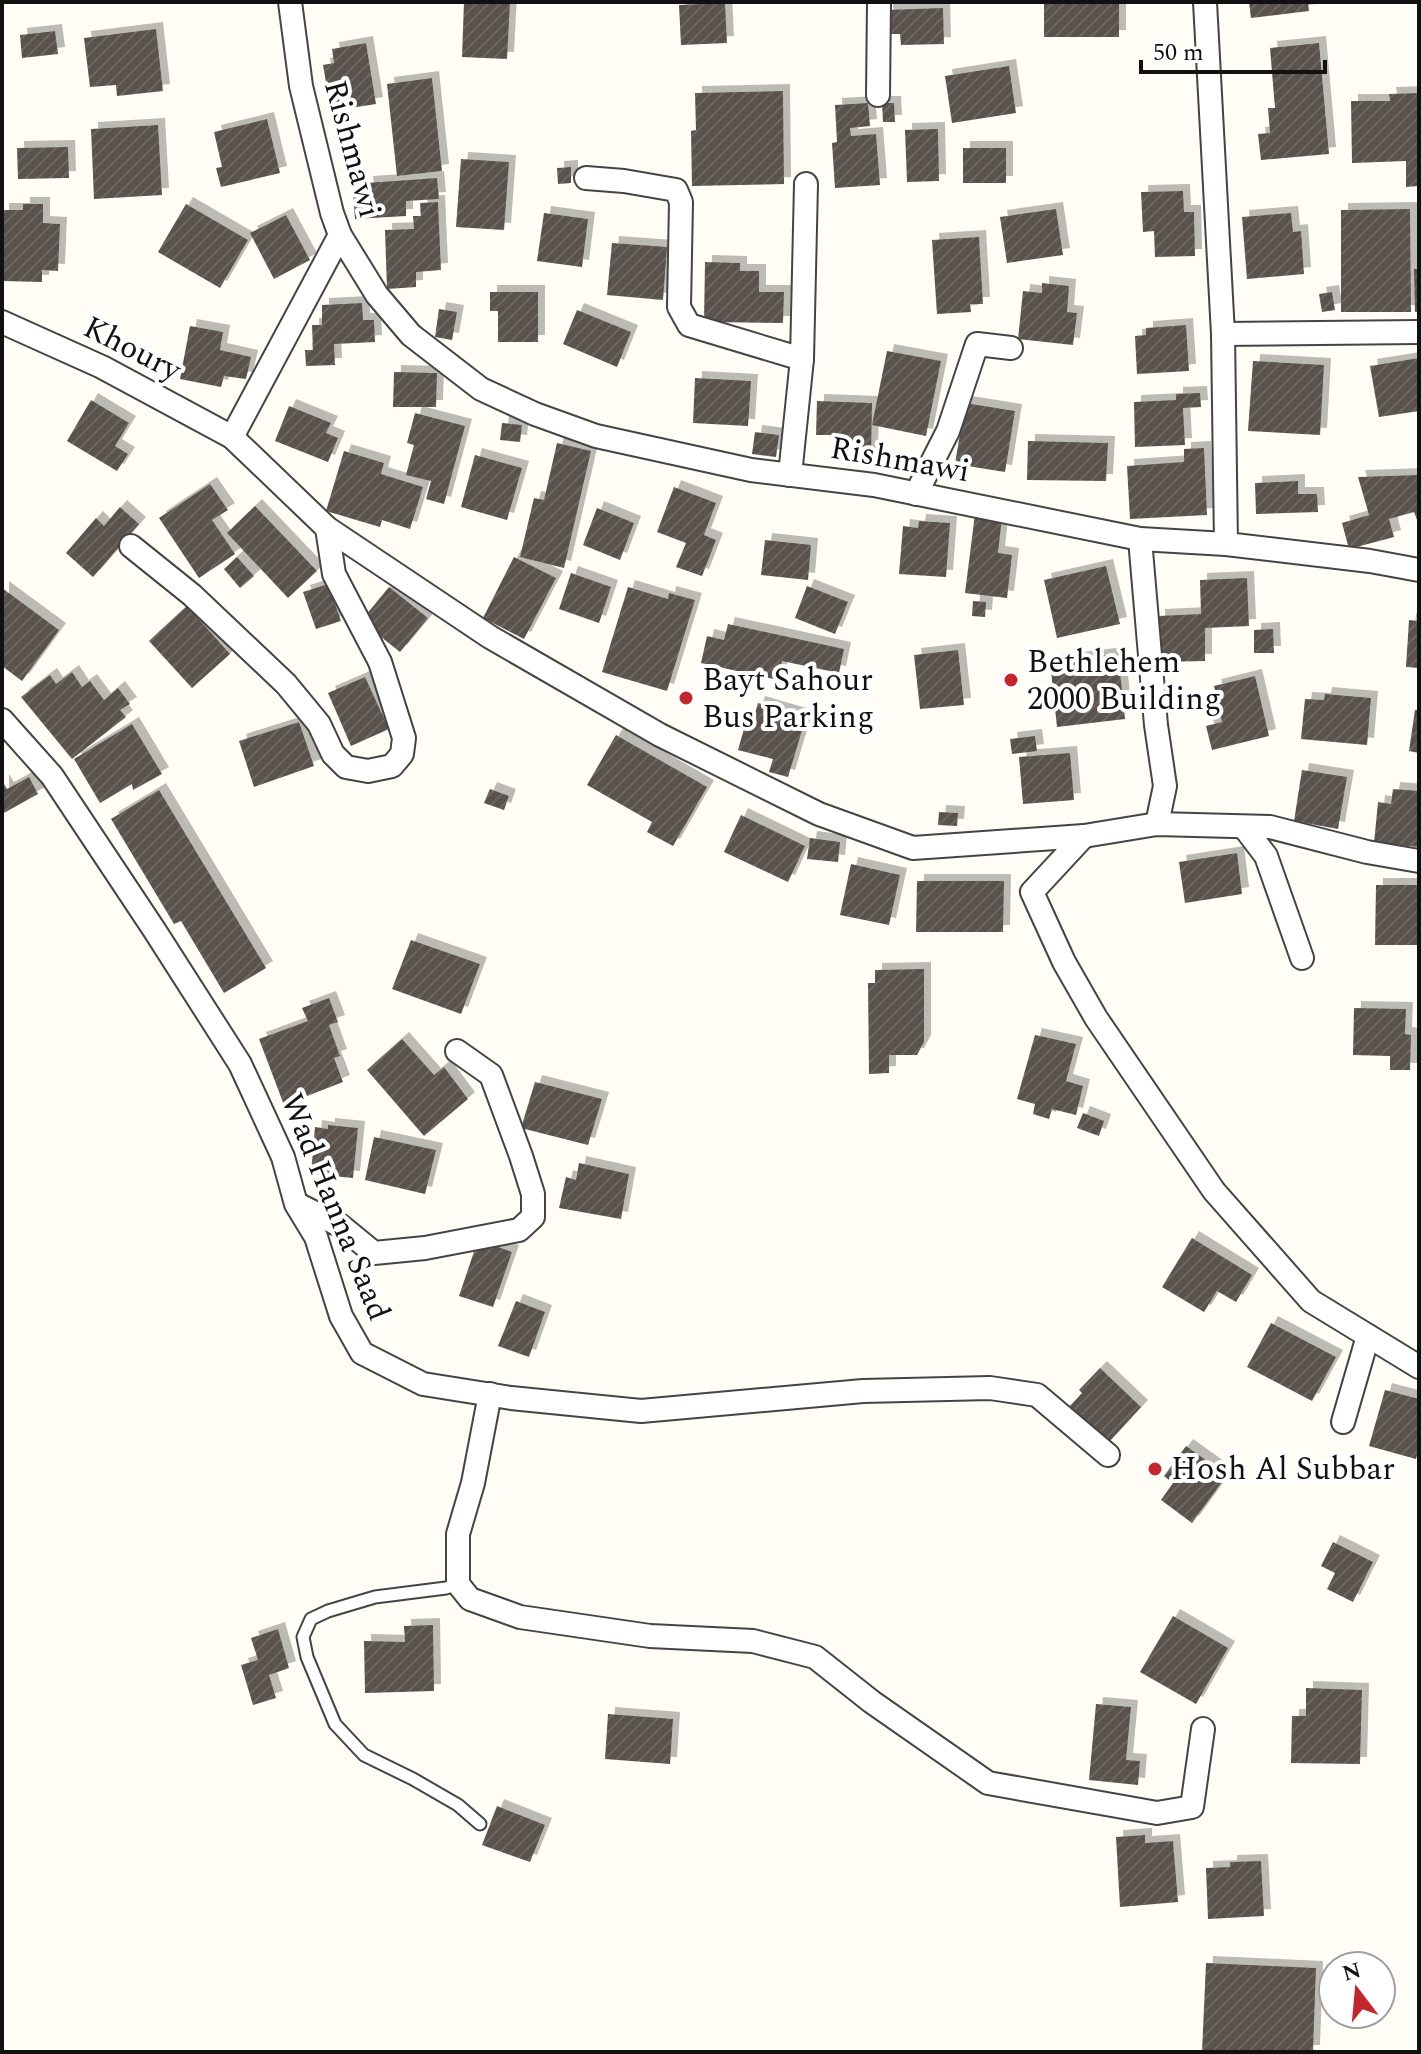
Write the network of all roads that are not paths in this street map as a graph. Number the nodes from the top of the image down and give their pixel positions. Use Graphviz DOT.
graph roads {
  1 [pos="290,2"];
  2 [pos="879,2"];
  3 [pos="1205,2"];
  4 [pos="878,95"];
  5 [pos="586,178"];
  6 [pos="806,184"];
  7 [pos="340,235"];
  8 [pos="2,322"];
  9 [pos="1419,332"];
  10 [pos="1223,334"];
  11 [pos="1011,348"];
  12 [pos="802,359"];
  13 [pos="232,437"];
  14 [pos="790,475"];
  15 [pos="916,494"];
  16 [pos="327,528"];
  17 [pos="1140,539"];
  18 [pos="1226,544"];
  19 [pos="131,546"];
  20 [pos="1419,570"];
  21 [pos="2,720"];
  22 [pos="1157,824"];
  23 [pos="1244,827"];
  24 [pos="1084,836"];
  25 [pos="1419,861"];
  26 [pos="1302,958"];
  27 [pos="457,1051"];
  28 [pos="296,1204"];
  29 [pos="1368,1336"];
  30 [pos="1419,1367"];
  31 [pos="490,1394"];
  32 [pos="1343,1422"];
  33 [pos="1108,1455"];
  34 [pos="458,1584"];
  35 [pos="1203,1729"];
  36 [pos="480,1824"];
  1 -- 7 [label="street, Rishmawi"];
  2 -- 4 [label="street"];
  3 -- 10 [label="street"];
  5 -- 12 [label="street"];
  6 -- 12 [label="street"];
  7 -- 13 [label="street"];
  7 -- 14 [label="street, Rishmawi"];
  8 -- 13 [label="street, Khoury"];
  9 -- 10 [label="street"];
  10 -- 18 [label="street"];
  11 -- 15 [label="street"];
  12 -- 14 [label="street"];
  13 -- 16 [label="street, Khoury"];
  14 -- 15 [label="street, Rishmawi"];
  15 -- 17 [label="street, Rishmawi"];
  16 -- 19 [label="street"];
  16 -- 24 [label="street, Khoury"];
  17 -- 18 [label="street, Rishmawi"];
  17 -- 22 [label="street"];
  18 -- 20 [label="street, Rishmawi"];
  21 -- 28 [label="street, Wad Hanna Saad"];
  22 -- 23 [label="street, Khoury"];
  22 -- 24 [label="street, Khoury"];
  23 -- 25 [label="street, Khoury"];
  23 -- 26 [label="street"];
  24 -- 29 [label="street"];
  27 -- 28 [label="street"];
  28 -- 31 [label="street, Wad Hanna Saad"];
  29 -- 30 [label="street"];
  29 -- 32 [label="street"];
  31 -- 33 [label="street, Wad Hanna Saad"];
  31 -- 34 [label="street"];
  34 -- 35 [label="street"];
  34 -- 36 [label="lane"];
}
